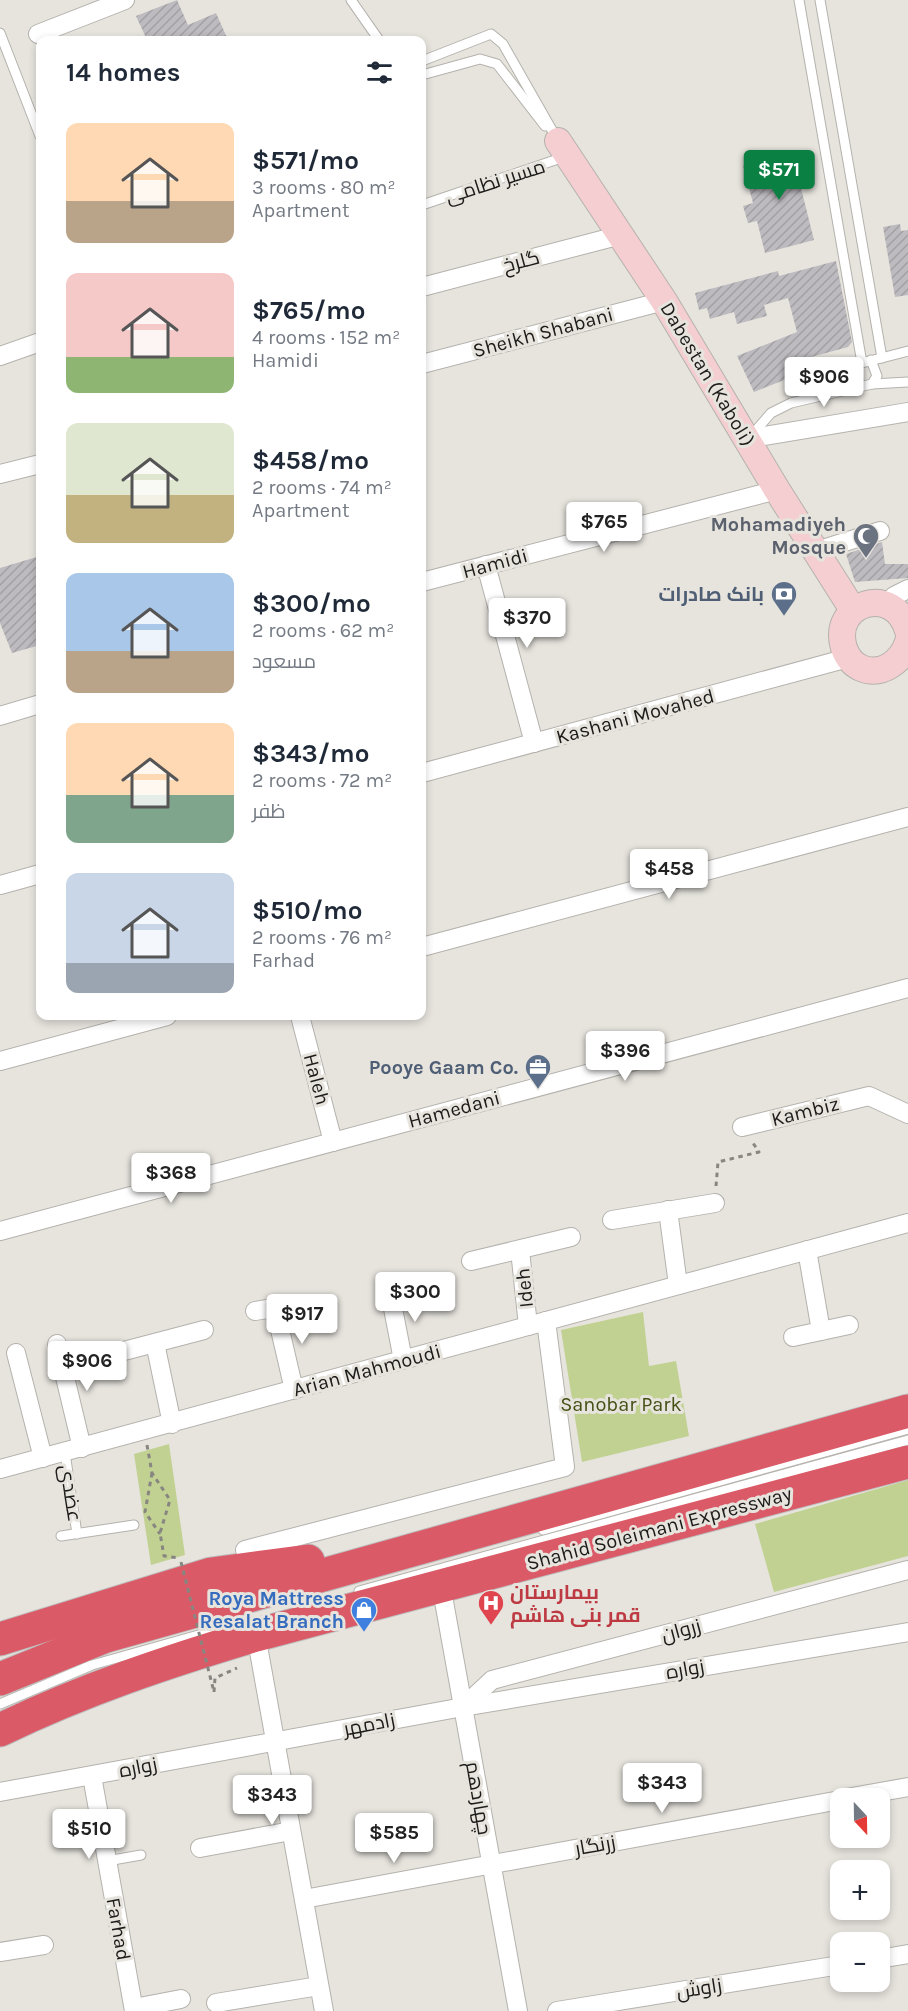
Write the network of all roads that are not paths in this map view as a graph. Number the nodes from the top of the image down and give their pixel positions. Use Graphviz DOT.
graph roads {
  1 [pos="125,0"];
  2 [pos="351,0"];
  3 [pos="799,0"];
  4 [pos="820,0"];
  5 [pos="0,33"];
  6 [pos="42,36"];
  7 [pos="376,36"];
  8 [pos="426,59"];
  9 [pos="426,74"];
  10 [pos="36,126"];
  11 [pos="563,149"];
  12 [pos="426,203"];
  13 [pos="856,210"];
  14 [pos="836,215"];
  15 [pos="621,235"];
  16 [pos="426,286"];
  17 [pos="664,301"];
  18 [pos="36,343"];
  19 [pos="908,351"];
  20 [pos="0,356"];
  21 [pos="882,358"];
  22 [pos="867,362"];
  23 [pos="426,363"];
  24 [pos="908,382"];
  25 [pos="872,384"];
  26 [pos="908,412"];
  27 [pos="747,440"];
  28 [pos="36,465"];
  29 [pos="0,474"];
  30 [pos="777,490"];
  31 [pos="880,531"];
  32 [pos="816,551"];
  33 [pos="486,565"];
  34 [pos="426,581"];
  35 [pos="908,589"];
  36 [pos="888,605"];
  37 [pos="853,610"];
  38 [pos="908,631"];
  39 [pos="905,657"];
  40 [pos="848,658"];
  41 [pos="36,705"];
  42 [pos="0,716"];
  43 [pos="534,743"];
  44 [pos="426,772"];
  45 [pos="908,817"];
  46 [pos="36,875"];
  47 [pos="0,885"];
  48 [pos="426,946"];
  49 [pos="908,988"];
  50 [pos="152,1020"];
  51 [pos="301,1020"];
  52 [pos="0,1060"];
  53 [pos="908,1114"];
  54 [pos="742,1127"];
  55 [pos="333,1142"];
  56 [pos="715,1203"];
  57 [pos="668,1210"];
  58 [pos="612,1220"];
  59 [pos="908,1223"];
  60 [pos="0,1231"];
  61 [pos="571,1237"];
  62 [pos="807,1250"];
  63 [pos="520,1251"];
  64 [pos="471,1261"];
  65 [pos="678,1285"];
  66 [pos="390,1293"];
  67 [pos="298,1304"];
  68 [pos="275,1308"];
  69 [pos="255,1311"];
  70 [pos="546,1321"];
  71 [pos="849,1325"];
  72 [pos="528,1326"];
  73 [pos="204,1330"];
  74 [pos="821,1331"];
  75 [pos="793,1337"];
  76 [pos="154,1343"];
  77 [pos="57,1344"];
  78 [pos="16,1353"];
  79 [pos="101,1357"];
  80 [pos="404,1360"];
  81 [pos="294,1390"];
  82 [pos="908,1410"];
  83 [pos="172,1424"];
  84 [pos="908,1429"];
  85 [pos="908,1440"];
  86 [pos="73,1450"];
  87 [pos="43,1458"];
  88 [pos="908,1462"];
  89 [pos="0,1469"];
  90 [pos="134,1525"];
  91 [pos="77,1534"];
  92 [pos="61,1536"];
  93 [pos="429,1545"];
  94 [pos="245,1550"];
  95 [pos="908,1570"];
  96 [pos="173,1575"];
  97 [pos="354,1583"];
  98 [pos="441,1585"];
  99 [pos="344,1595"];
  100 [pos="0,1621"];
  101 [pos="254,1622"];
  102 [pos="908,1632"];
  103 [pos="0,1639"];
  104 [pos="0,1679"];
  105 [pos="0,1694"];
  106 [pos="0,1704"];
  107 [pos="463,1707"];
  108 [pos="0,1730"];
  109 [pos="275,1741"];
  110 [pos="92,1776"];
  111 [pos="908,1787"];
  112 [pos="890,1790"];
  113 [pos="0,1792"];
  114 [pos="830,1802"];
  115 [pos="291,1831"];
  116 [pos="200,1848"];
  117 [pos="141,1854"];
  118 [pos="107,1861"];
  119 [pos="491,1864"];
  120 [pos="304,1899"];
  121 [pos="44,1945"];
  122 [pos="0,1952"];
  123 [pos="908,1954"];
  124 [pos="890,1957"];
  125 [pos="830,1967"];
  126 [pos="319,1986"];
  127 [pos="181,1999"];
  128 [pos="216,2003"];
  129 [pos="134,2009"];
  130 [pos="324,2011"];
  131 [pos="518,2011"];
  132 [pos="557,2011"];
  1 -- 6 [label="street"];
  2 -- 7 [label="lane"];
  3 -- 14 [label="lane"];
  4 -- 13 [label="lane"];
  5 -- 10 [label="lane"];
  8 -- 11 [label="lane"];
  9 -- 11 [label="lane"];
  11 -- 12 [label="lane, مسیر نظامی"];
  11 -- 15 [label="main road, Dabestan (Kaboli)"];
  13 -- 14 [label="lane"];
  13 -- 21 [label="lane"];
  14 -- 22 [label="lane"];
  15 -- 16 [label="street, گلرخ"];
  15 -- 17 [label="main road, Dabestan (Kaboli)"];
  17 -- 23 [label="street, Sheikh Shabani"];
  17 -- 27 [label="main road, Dabestan (Kaboli)"];
  18 -- 20 [label="street"];
  19 -- 21 [label="lane"];
  21 -- 22 [label="lane"];
  22 -- 25 [label="lane"];
  24 -- 25 [label="lane"];
  25 -- 27 [label="lane"];
  26 -- 27 [label="street"];
  27 -- 30 [label="main road, Dabestan (Kaboli)"];
  28 -- 29 [label="street"];
  30 -- 32 [label="main road, Dabestan (Kaboli)"];
  30 -- 33 [label="street, Hamidi"];
  31 -- 32 [label="street"];
  32 -- 37 [label="main road, Dabestan (Kaboli)"];
  33 -- 34 [label="street, Hamidi"];
  33 -- 43 [label="street"];
  35 -- 36 [label="street"];
  36 -- 37 [label="main road"];
  36 -- 38 [label="main road"];
  37 -- 40 [label="main road"];
  39 -- 40 [label="main road"];
  40 -- 43 [label="street, Kashani Movahed"];
  41 -- 42 [label="street"];
  43 -- 44 [label="street, Kashani Movahed"];
  45 -- 48 [label="street"];
  46 -- 47 [label="street"];
  49 -- 55 [label="street, Hamedani"];
  50 -- 52 [label="street"];
  51 -- 55 [label="street, Haleh"];
  53 -- 54 [label="street, Kambiz"];
  55 -- 60 [label="street, Hamedani"];
  56 -- 57 [label="street"];
  57 -- 58 [label="street"];
  57 -- 65 [label="street"];
  59 -- 62 [label="street, Arian Mahmoudi"];
  61 -- 63 [label="street, Ideh"];
  62 -- 65 [label="street, Arian Mahmoudi"];
  62 -- 74 [label="street"];
  63 -- 64 [label="street, Ideh"];
  63 -- 72 [label="street, Ideh"];
  65 -- 70 [label="street, Arian Mahmoudi"];
  66 -- 80 [label="street"];
  67 -- 68 [label="street"];
  68 -- 69 [label="street"];
  68 -- 81 [label="street"];
  70 -- 72 [label="street, Arian Mahmoudi"];
  70 -- 94 [label="street"];
  71 -- 74 [label="street"];
  72 -- 80 [label="street, Arian Mahmoudi"];
  73 -- 76 [label="street"];
  74 -- 75 [label="street"];
  76 -- 79 [label="street"];
  76 -- 83 [label="street"];
  77 -- 86 [label="street"];
  78 -- 87 [label="street"];
  80 -- 81 [label="street, Arian Mahmoudi"];
  81 -- 83 [label="street, Arian Mahmoudi"];
  82 -- 93 [label="highway"];
  83 -- 86 [label="street, Arian Mahmoudi"];
  84 -- 97 [label="lane"];
  85 -- 99 [label="lane"];
  86 -- 87 [label="street, Arian Mahmoudi"];
  86 -- 91 [label="lane, عضدی"];
  87 -- 89 [label="street, Arian Mahmoudi"];
  88 -- 98 [label="highway, Shahid Soleimani Expressway"];
  90 -- 91 [label="lane"];
  91 -- 92 [label="lane"];
  93 -- 96 [label="highway"];
  93 -- 104 [label="highway"];
  95 -- 107 [label="street, زروان"];
  96 -- 100 [label="highway"];
  96 -- 103 [label="highway"];
  98 -- 101 [label="highway, Shahid Soleimani Expressway"];
  98 -- 107 [label="street, چهاردهم"];
  101 -- 105 [label="lane"];
  101 -- 106 [label="lane"];
  101 -- 108 [label="highway, Shahid Soleimani Expressway"];
  101 -- 109 [label="street"];
  102 -- 107 [label="street, زواره"];
  107 -- 109 [label="street, زادمهر"];
  107 -- 119 [label="street, چهاردهم"];
  109 -- 110 [label="street, زواره"];
  109 -- 115 [label="street"];
  110 -- 113 [label="street, زواره"];
  110 -- 118 [label="street, Farhad"];
  111 -- 112 [label="street"];
  114 -- 119 [label="street, زرنگار"];
  115 -- 116 [label="street"];
  115 -- 120 [label="street"];
  117 -- 118 [label="lane"];
  118 -- 129 [label="street, Farhad"];
  119 -- 120 [label="street, زرنگار"];
  119 -- 131 [label="street, چهاردهم"];
  120 -- 126 [label="street"];
  121 -- 122 [label="street"];
  123 -- 124 [label="street"];
  125 -- 132 [label="street, زاوش"];
  126 -- 128 [label="street"];
  126 -- 130 [label="street"];
  127 -- 129 [label="street"];
}
